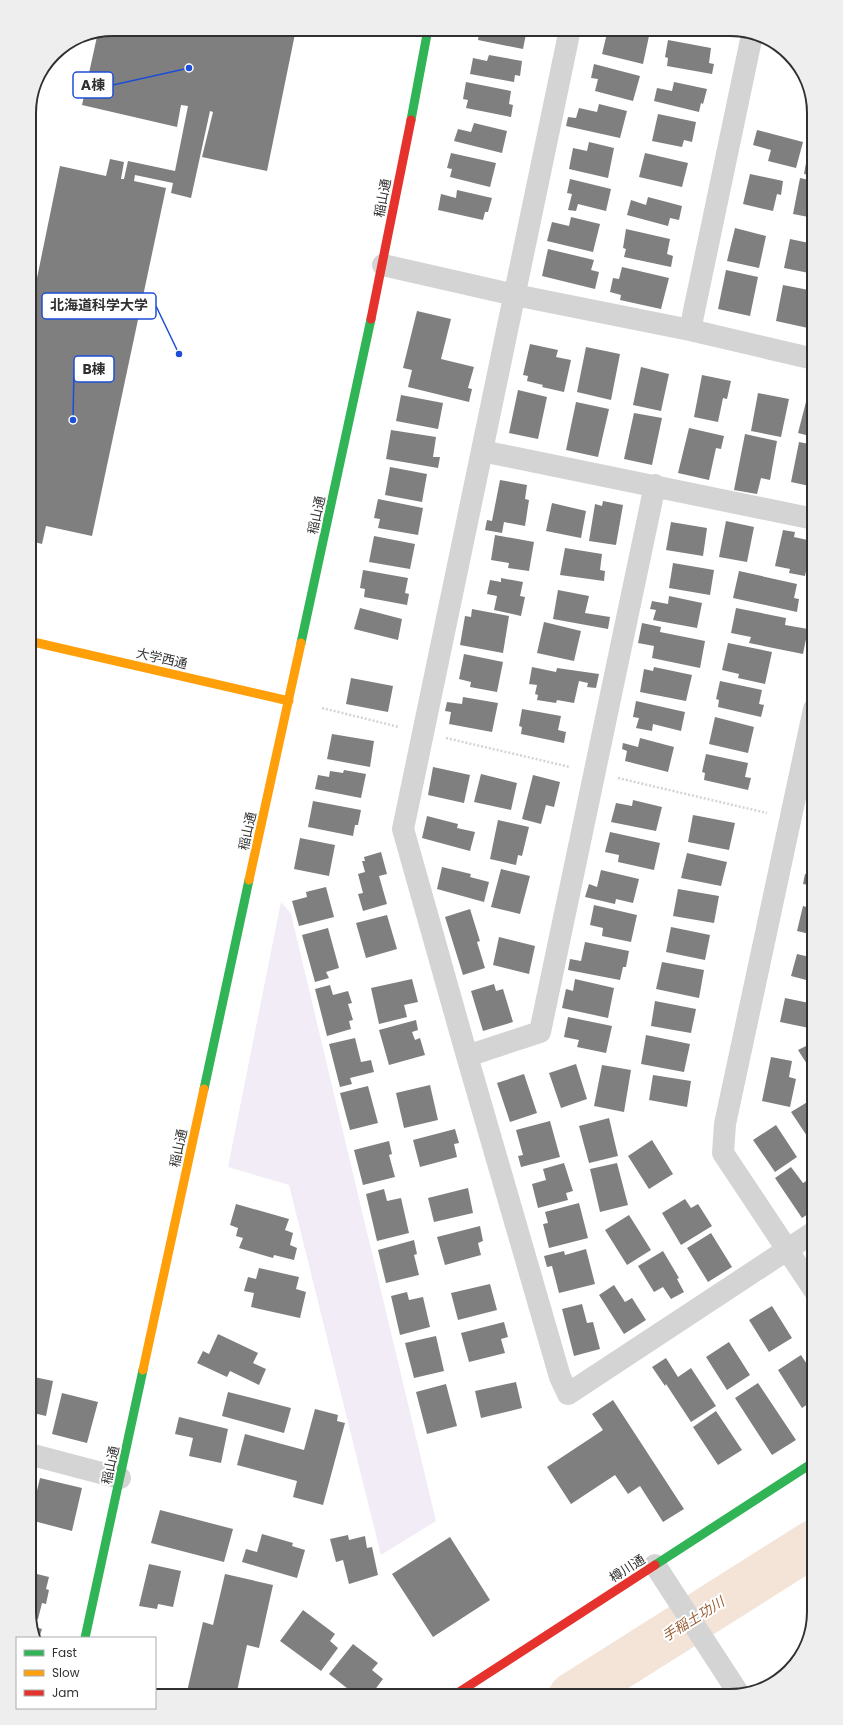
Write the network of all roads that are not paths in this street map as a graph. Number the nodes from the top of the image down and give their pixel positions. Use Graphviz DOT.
graph roads {
  1 [pos="427,36"];
  2 [pos="569,36"];
  3 [pos="751,39"];
  4 [pos="383,265"];
  5 [pos="515,295"];
  6 [pos="690,330"];
  7 [pos="807,357"];
  8 [pos="482,451"];
  9 [pos="655,485"];
  10 [pos="807,518"];
  11 [pos="36,643"];
  12 [pos="289,701"];
  13 [pos="807,741"];
  14 [pos="467,1056"];
  15 [pos="807,1236"];
  16 [pos="787,1249"];
  17 [pos="807,1279"];
  18 [pos="36,1456"];
  19 [pos="807,1467"];
  20 [pos="120,1478"];
  21 [pos="655,1565"];
  22 [pos="85,1637"];
  23 [pos="735,1688"];
  24 [pos="464,1689"];
  1 -- 4 [label="street, 稲山通"];
  2 -- 5 [label="street"];
  3 -- 6 [label="street"];
  4 -- 5 [label="street"];
  4 -- 12 [label="street, 稲山通"];
  5 -- 6 [label="street"];
  5 -- 8 [label="street"];
  6 -- 7 [label="street"];
  8 -- 9 [label="street"];
  8 -- 14 [label="street"];
  9 -- 10 [label="street"];
  9 -- 14 [label="street"];
  11 -- 12 [label="street, 大学西通"];
  12 -- 20 [label="street, 稲山通"];
  13 -- 16 [label="street"];
  14 -- 16 [label="street"];
  15 -- 16 [label="street"];
  16 -- 17 [label="street"];
  18 -- 20 [label="street"];
  19 -- 21 [label="street, 樽川通"];
  20 -- 22 [label="street, 稲山通"];
  21 -- 23 [label="street"];
  21 -- 24 [label="street, 樽川通"];
}
